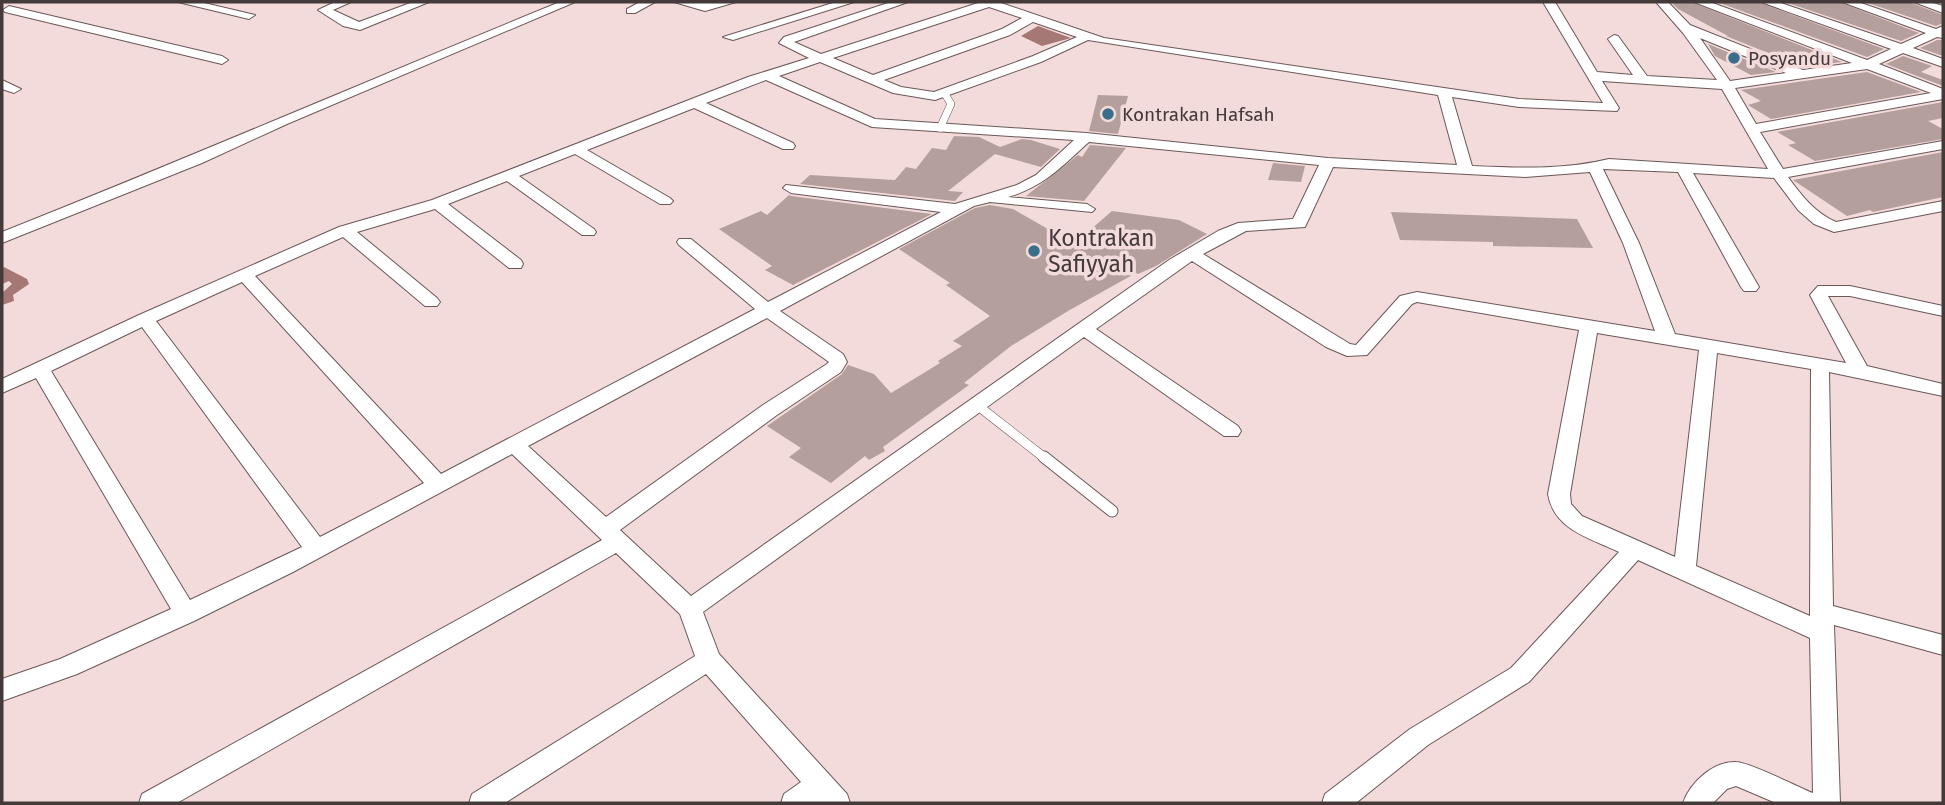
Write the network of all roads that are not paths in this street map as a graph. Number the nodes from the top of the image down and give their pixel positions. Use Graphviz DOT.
graph roads {
  1 [pos="32,2"];
  2 [pos="184,2"];
  3 [pos="345,2"];
  4 [pos="424,2"];
  5 [pos="569,2"];
  6 [pos="649,2"];
  7 [pos="680,2"];
  8 [pos="730,2"];
  9 [pos="848,2"];
  10 [pos="902,2"];
  11 [pos="988,2"];
  12 [pos="1549,2"];
  13 [pos="1662,2"];
  14 [pos="1700,2"];
  15 [pos="1767,2"];
  16 [pos="1848,2"];
  17 [pos="1920,2"];
  18 [pos="826,4"];
  19 [pos="1943,10"];
  20 [pos="5,11"];
  21 [pos="631,11"];
  22 [pos="249,15"];
  23 [pos="1031,18"];
  24 [pos="1683,27"];
  25 [pos="1941,33"];
  26 [pos="729,37"];
  27 [pos="1086,37"];
  28 [pos="1614,38"];
  29 [pos="1902,49"];
  30 [pos="821,59"];
  31 [pos="222,60"];
  32 [pos="1943,63"];
  33 [pos="1867,65"];
  34 [pos="1802,74"];
  35 [pos="768,76"];
  36 [pos="1593,76"];
  37 [pos="874,79"];
  38 [pos="1643,80"];
  39 [pos="1727,85"];
  40 [pos="1443,91"];
  41 [pos="945,94"];
  42 [pos="1943,94"];
  43 [pos="695,103"];
  44 [pos="940,128"];
  45 [pos="1751,129"];
  46 [pos="1086,137"];
  47 [pos="1943,145"];
  48 [pos="788,146"];
  49 [pos="1923,148"];
  50 [pos="576,149"];
  51 [pos="1943,160"];
  52 [pos="1328,162"];
  53 [pos="1595,167"];
  54 [pos="1683,168"];
  55 [pos="1465,169"];
  56 [pos="1778,174"];
  57 [pos="509,176"];
  58 [pos="791,188"];
  59 [pos="978,198"];
  60 [pos="665,201"];
  61 [pos="437,203"];
  62 [pos="1943,206"];
  63 [pos="957,209"];
  64 [pos="1087,209"];
  65 [pos="345,230"];
  66 [pos="588,232"];
  67 [pos="2,238"];
  68 [pos="685,242"];
  69 [pos="1192,254"];
  70 [pos="515,264"];
  71 [pos="245,275"];
  72 [pos="1750,287"];
  73 [pos="431,302"];
  74 [pos="767,310"];
  75 [pos="1943,311"];
  76 [pos="145,319"];
  77 [pos="1589,325"];
  78 [pos="1084,330"];
  79 [pos="1667,338"];
  80 [pos="1708,347"];
  81 [pos="1821,365"];
  82 [pos="40,369"];
  83 [pos="1860,372"];
  84 [pos="2,387"];
  85 [pos="1943,390"];
  86 [pos="977,405"];
  87 [pos="1231,431"];
  88 [pos="514,444"];
  89 [pos="437,484"];
  90 [pos="1112,511"];
  91 [pos="610,536"];
  92 [pos="316,550"];
  93 [pos="1634,550"];
  94 [pos="1684,573"];
  95 [pos="690,609"];
  96 [pos="186,614"];
  97 [pos="1824,623"];
  98 [pos="1943,645"];
  99 [pos="709,660"];
  100 [pos="2,690"];
  101 [pos="828,794"];
  102 [pos="152,803"];
  103 [pos="482,803"];
  104 [pos="794,803"];
  105 [pos="1335,803"];
  106 [pos="1696,803"];
  107 [pos="1806,803"];
  108 [pos="1827,803"];
  1 -- 20 [label="street"];
  2 -- 22 [label="street"];
  3 -- 4 [label="street"];
  5 -- 67 [label="street"];
  6 -- 21 [label="street"];
  7 -- 8 [label="street"];
  9 -- 18 [label="street"];
  10 -- 30 [label="street"];
  11 -- 23 [label="street"];
  11 -- 30 [label="street"];
  12 -- 36 [label="street"];
  13 -- 24 [label="street"];
  14 -- 33 [label="street"];
  15 -- 29 [label="street"];
  16 -- 25 [label="street"];
  17 -- 19 [label="street"];
  18 -- 26 [label="street"];
  20 -- 31 [label="street"];
  23 -- 27 [label="street"];
  23 -- 37 [label="street"];
  24 -- 34 [label="street"];
  24 -- 39 [label="street"];
  25 -- 29 [label="street"];
  27 -- 40 [label="street"];
  27 -- 41 [label="street"];
  28 -- 38 [label="street"];
  29 -- 32 [label="street"];
  29 -- 33 [label="street"];
  30 -- 35 [label="street"];
  30 -- 37 [label="street"];
  33 -- 34 [label="street"];
  33 -- 42 [label="street"];
  34 -- 39 [label="street"];
  35 -- 43 [label="street"];
  35 -- 44 [label="street"];
  36 -- 38 [label="street"];
  36 -- 40 [label="street"];
  37 -- 41 [label="street"];
  38 -- 39 [label="street"];
  39 -- 45 [label="street"];
  40 -- 55 [label="street"];
  41 -- 44 [label="lane"];
  42 -- 45 [label="street"];
  43 -- 48 [label="street"];
  43 -- 50 [label="street"];
  44 -- 46 [label="street"];
  45 -- 56 [label="street"];
  46 -- 52 [label="street"];
  46 -- 59 [label="street"];
  47 -- 49 [label="street"];
  49 -- 51 [label="street"];
  49 -- 56 [label="street"];
  50 -- 57 [label="street"];
  50 -- 60 [label="street"];
  52 -- 55 [label="street"];
  52 -- 69 [label="street"];
  53 -- 54 [label="street"];
  53 -- 55 [label="street"];
  53 -- 79 [label="street"];
  54 -- 56 [label="street"];
  54 -- 72 [label="street"];
  56 -- 62 [label="street"];
  57 -- 61 [label="street"];
  57 -- 66 [label="street"];
  58 -- 63 [label="street"];
  59 -- 63 [label="street"];
  59 -- 64 [label="street"];
  61 -- 65 [label="street"];
  61 -- 70 [label="street"];
  63 -- 74 [label="street"];
  65 -- 71 [label="street"];
  65 -- 73 [label="street"];
  68 -- 74 [label="street"];
  69 -- 77 [label="street"];
  69 -- 78 [label="street"];
  71 -- 76 [label="street"];
  71 -- 89 [label="street"];
  74 -- 88 [label="street"];
  74 -- 91 [label="street"];
  75 -- 83 [label="street"];
  76 -- 82 [label="street"];
  76 -- 92 [label="street"];
  77 -- 79 [label="street"];
  77 -- 93 [label="street"];
  78 -- 86 [label="street"];
  78 -- 87 [label="street"];
  79 -- 80 [label="street"];
  80 -- 81 [label="street"];
  80 -- 94 [label="street"];
  81 -- 83 [label="street"];
  81 -- 97 [label="street"];
  82 -- 84 [label="street"];
  82 -- 96 [label="street"];
  83 -- 85 [label="street"];
  86 -- 90 [label="lane"];
  86 -- 95 [label="street"];
  88 -- 89 [label="street"];
  88 -- 91 [label="street"];
  89 -- 92 [label="street"];
  91 -- 95 [label="street"];
  91 -- 102 [label="street"];
  92 -- 96 [label="street"];
  93 -- 94 [label="street"];
  93 -- 105 [label="street"];
  94 -- 97 [label="street"];
  95 -- 99 [label="street"];
  96 -- 100 [label="street"];
  97 -- 98 [label="street"];
  97 -- 108 [label="street"];
  99 -- 101 [label="street"];
  99 -- 103 [label="street"];
  101 -- 104 [label="street"];
  106 -- 107 [label="street"];
}
